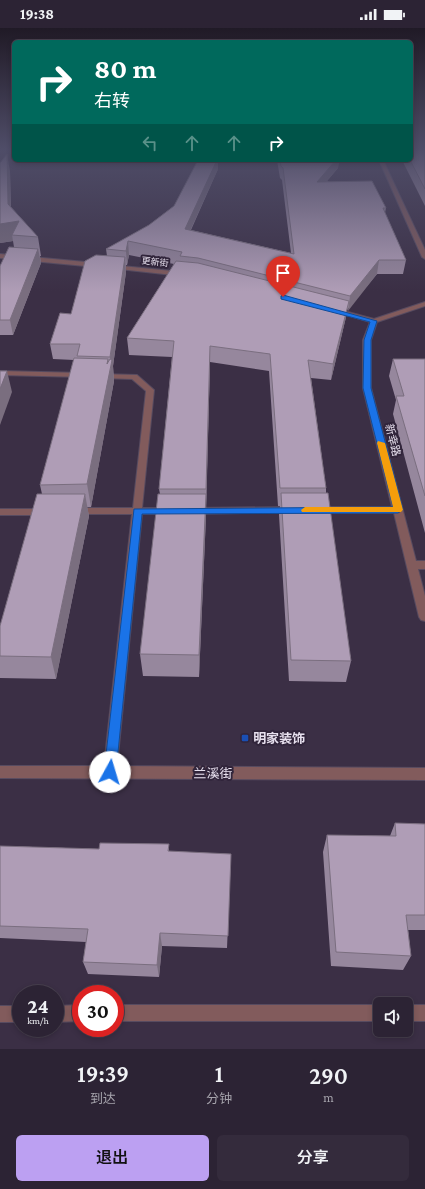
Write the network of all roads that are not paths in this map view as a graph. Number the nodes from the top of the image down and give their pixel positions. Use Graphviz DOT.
graph roads {
  1 [pos="397,196"];
  2 [pos="0,256"];
  3 [pos="425,257"];
  4 [pos="100,266"];
  5 [pos="108,266"];
  6 [pos="191,275"];
  7 [pos="425,304"];
  8 [pos="329,309"];
  9 [pos="374,321"];
  10 [pos="0,373"];
  11 [pos="398,510"];
  12 [pos="138,511"];
  13 [pos="0,512"];
  14 [pos="412,565"];
  15 [pos="425,565"];
  16 [pos="425,617"];
  17 [pos="0,772"];
  18 [pos="110,772"];
  19 [pos="425,774"];
  20 [pos="124,1013"];
  21 [pos="373,1013"];
  22 [pos="413,1013"];
  23 [pos="425,1013"];
  24 [pos="0,1014"];
  25 [pos="12,1014"];
  1 -- 3 [label="street"];
  2 -- 4 [label="street"];
  5 -- 6 [label="street, 更新街"];
  7 -- 9 [label="street"];
  8 -- 9 [label="street"];
  9 -- 11 [label="street, 新幸路"];
  10 -- 12 [label="street"];
  11 -- 12 [label="street"];
  11 -- 14 [label="street, 新幸路"];
  12 -- 13 [label="street"];
  12 -- 18 [label="street"];
  14 -- 15 [label="street"];
  14 -- 16 [label="street, 新幸路"];
  17 -- 18 [label="street, 兰溪街"];
  18 -- 19 [label="street, 兰溪街"];
  20 -- 21 [label="street"];
  22 -- 23 [label="street"];
  24 -- 25 [label="street"];
}
